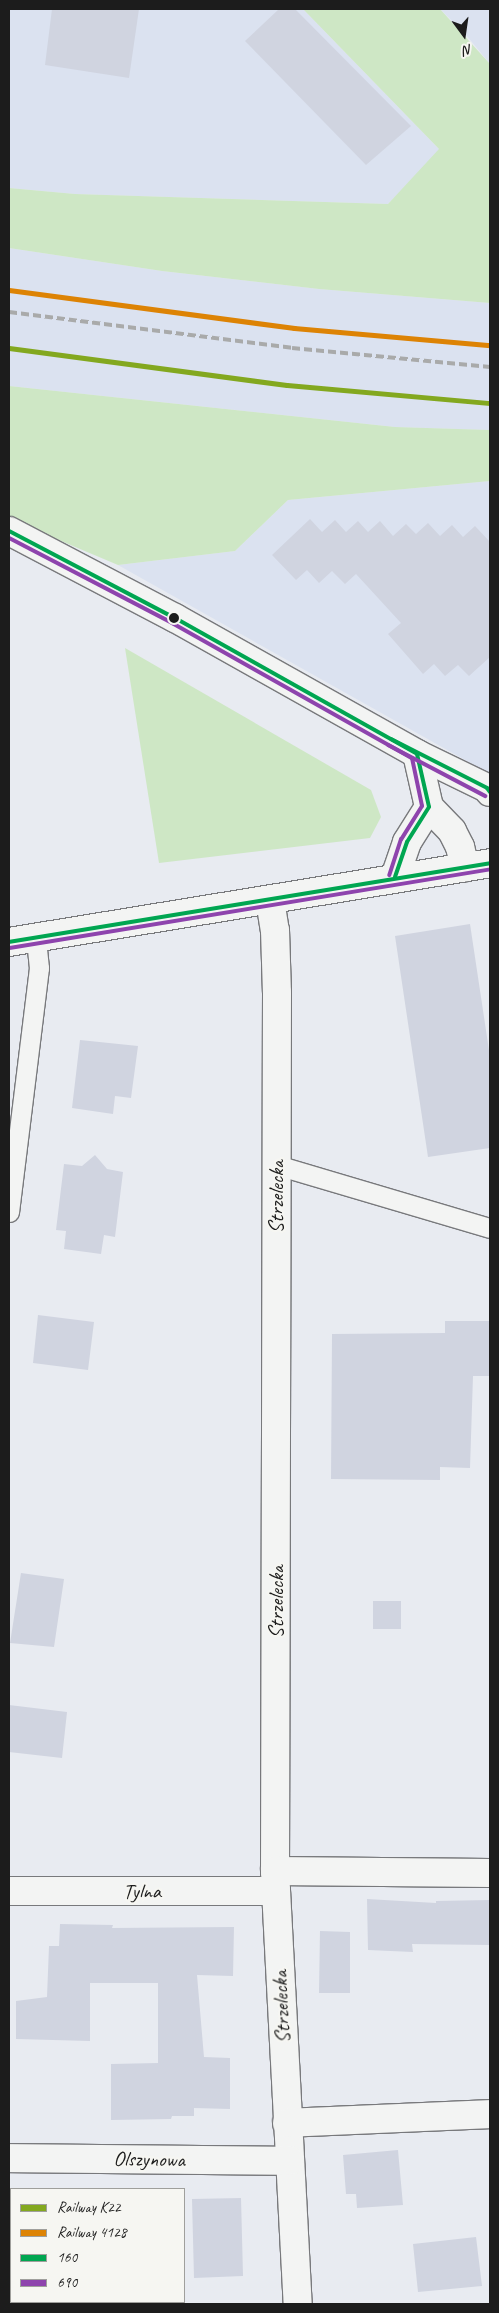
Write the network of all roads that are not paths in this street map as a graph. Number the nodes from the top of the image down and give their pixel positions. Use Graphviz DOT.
graph roads {
  1 [pos="9,531"];
  2 [pos="417,754"];
  3 [pos="490,792"];
  4 [pos="429,807"];
  5 [pos="478,865"];
  6 [pos="394,877"];
  7 [pos="270,900"];
  8 [pos="36,937"];
  9 [pos="9,942"];
  10 [pos="276,1164"];
  11 [pos="9,1212"];
  12 [pos="490,1228"];
  13 [pos="490,1873"];
  14 [pos="275,1881"];
  15 [pos="9,1891"];
  16 [pos="490,2114"];
  17 [pos="287,2122"];
  18 [pos="9,2158"];
  19 [pos="290,2161"];
  20 [pos="298,2304"];
  1 -- 2 [label="street"];
  2 -- 3 [label="street"];
  2 -- 4 [label="street"];
  4 -- 5 [label="street"];
  4 -- 6 [label="street"];
  5 -- 6 [label="street"];
  6 -- 7 [label="street"];
  7 -- 8 [label="street"];
  7 -- 10 [label="street, Strzelecka"];
  8 -- 9 [label="street"];
  8 -- 11 [label="lane"];
  10 -- 12 [label="lane"];
  10 -- 14 [label="street, Strzelecka"];
  13 -- 14 [label="street, Tylna"];
  14 -- 15 [label="street, Tylna"];
  14 -- 17 [label="street, Strzelecka"];
  16 -- 17 [label="street"];
  17 -- 19 [label="street, Strzelecka"];
  18 -- 19 [label="street, Olszynowa"];
  19 -- 20 [label="street, Strzelecka"];
}
